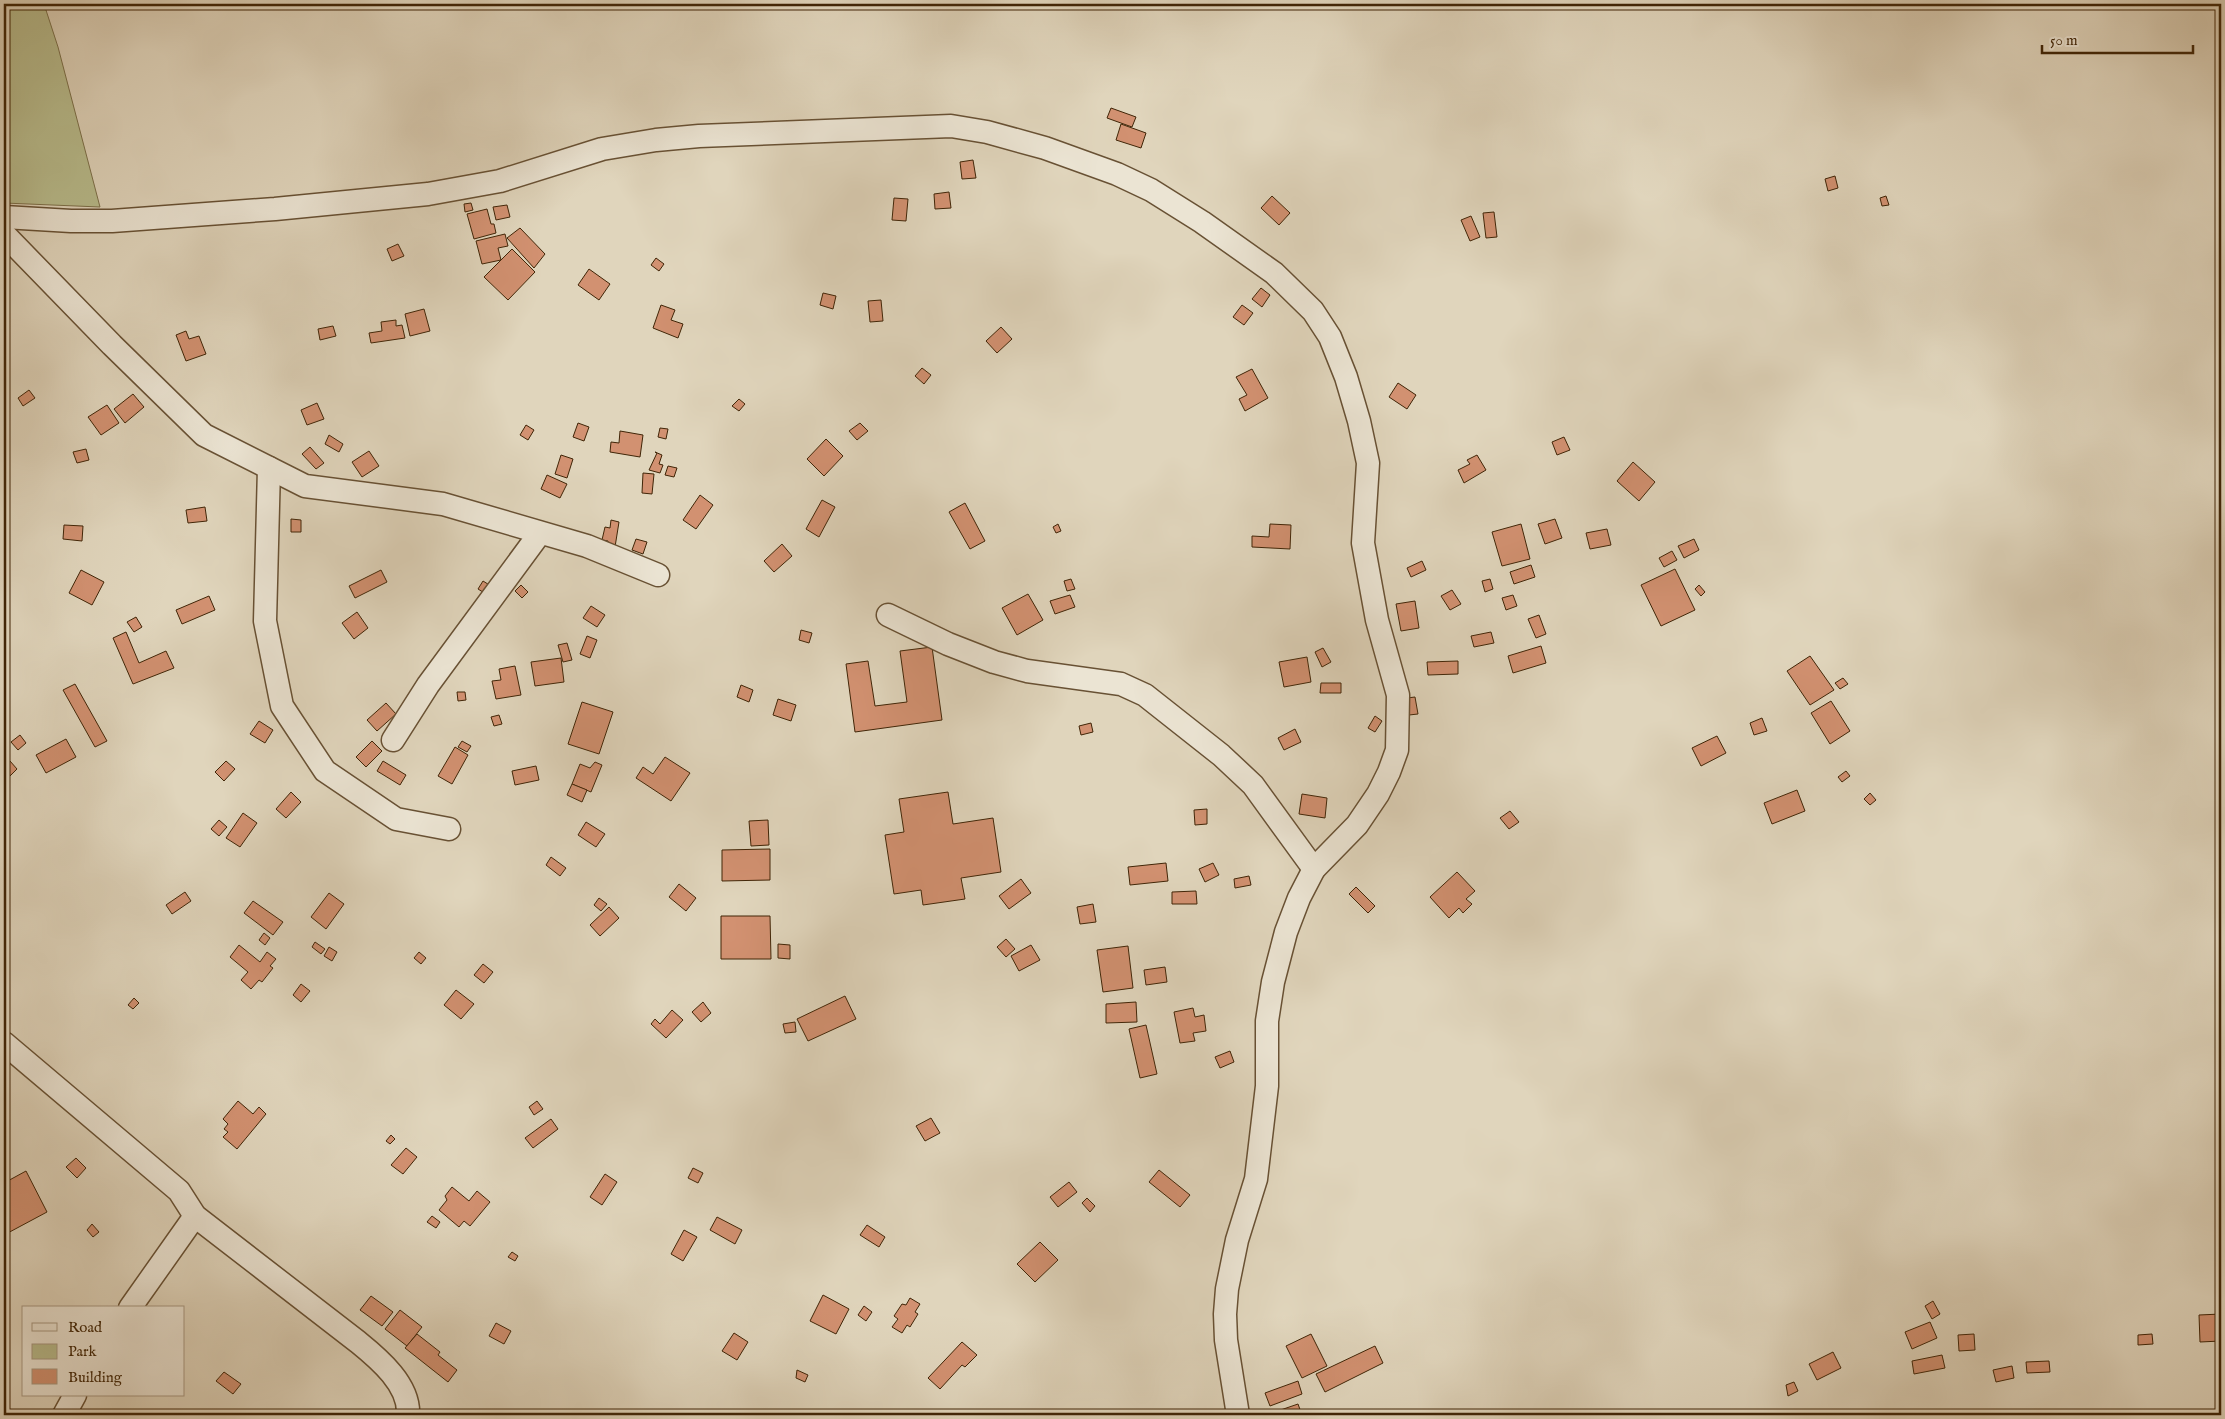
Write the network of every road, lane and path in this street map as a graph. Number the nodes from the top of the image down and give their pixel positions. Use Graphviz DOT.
graph roads {
  1 [pos="4,217"];
  2 [pos="4,234"];
  3 [pos="269,468"];
  4 [pos="540,533"];
  5 [pos="658,575"];
  6 [pos="888,615"];
  7 [pos="394,740"];
  8 [pos="449,830"];
  9 [pos="1314,870"];
  10 [pos="4,1043"];
  11 [pos="195,1216"];
  12 [pos="131,1306"];
  13 [pos="74,1396"];
  14 [pos="64,1415"];
  15 [pos="408,1415"];
  16 [pos="1238,1415"];
  1 -- 9 [label="street"];
  2 -- 3 [label="street"];
  3 -- 4 [label="street"];
  3 -- 8 [label="street"];
  4 -- 5 [label="street"];
  4 -- 7 [label="street"];
  6 -- 9 [label="street"];
  9 -- 16 [label="street"];
  10 -- 11 [label="street"];
  11 -- 12 [label="street"];
  11 -- 15 [label="street"];
  13 -- 14 [label="street"];
}
